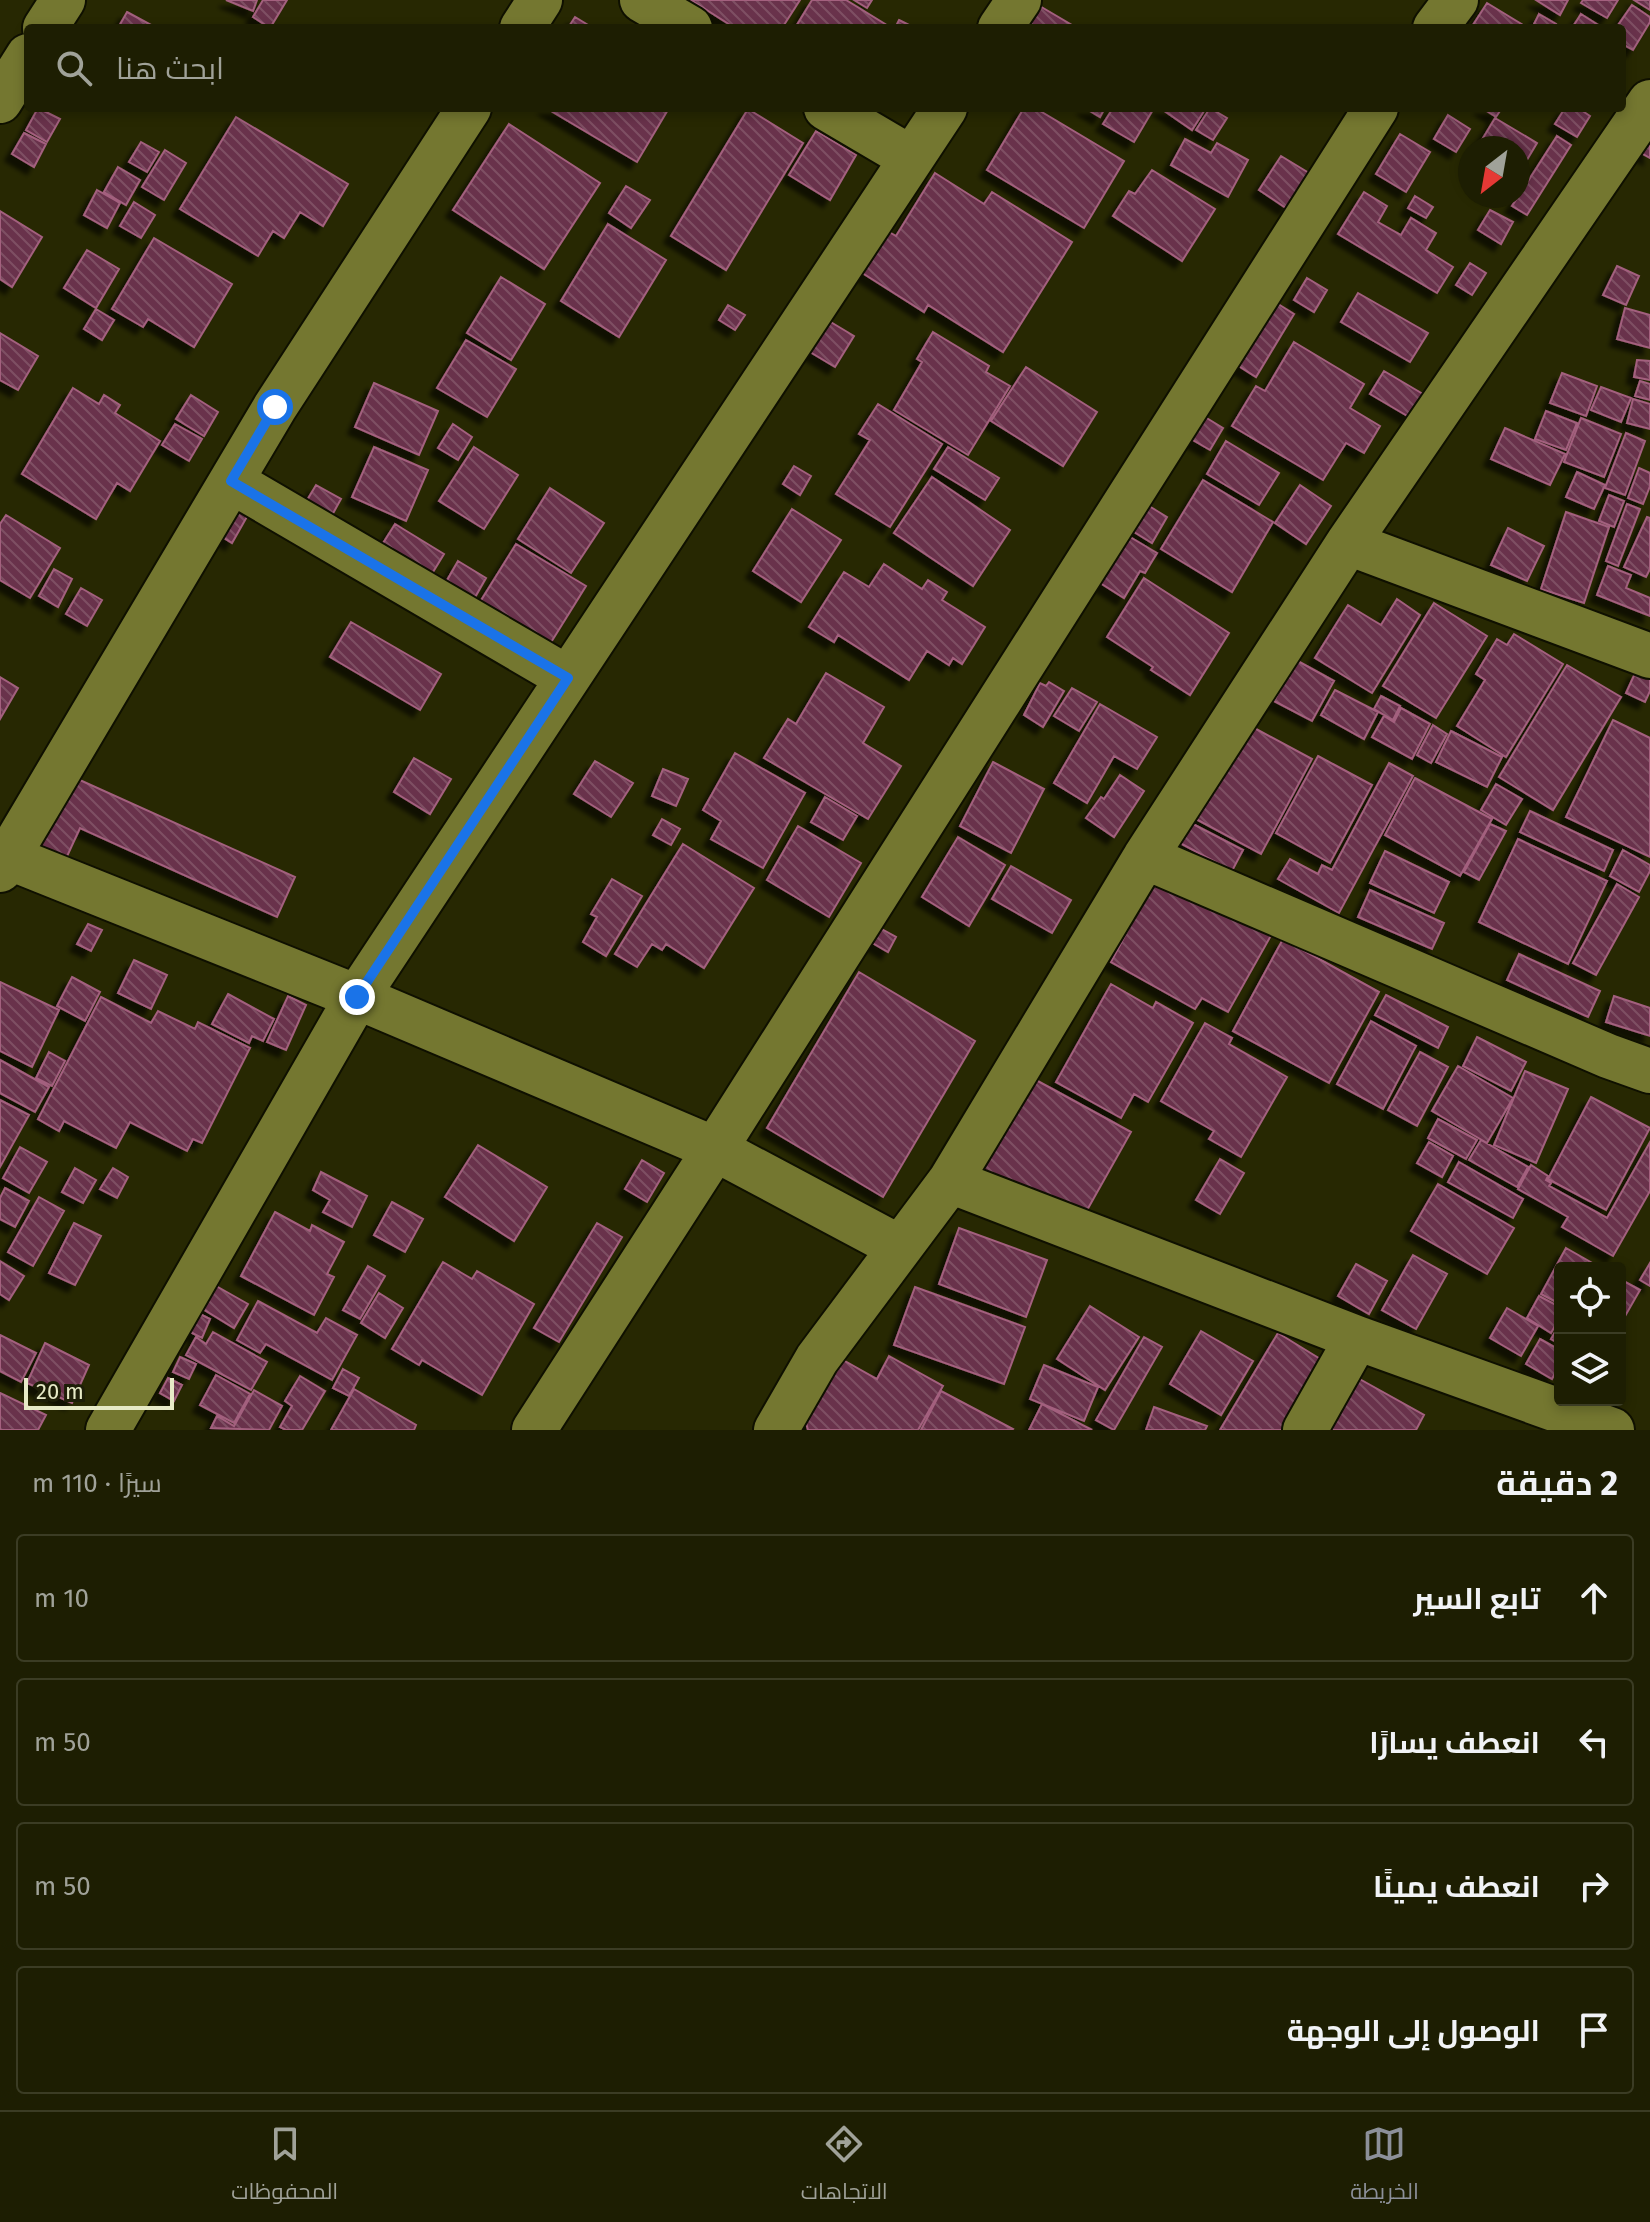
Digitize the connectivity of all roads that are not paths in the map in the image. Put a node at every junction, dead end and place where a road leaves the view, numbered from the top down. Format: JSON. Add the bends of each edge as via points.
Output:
{"nodes":[{"id":1,"x":63,"y":0,"type":"edge"},
{"id":2,"x":540,"y":0,"type":"edge"},
{"id":3,"x":642,"y":0,"type":"edge"},
{"id":4,"x":1019,"y":0,"type":"edge"},
{"id":5,"x":1456,"y":0,"type":"edge"},
{"id":6,"x":48,"y":24,"type":"edge"},
{"id":7,"x":525,"y":24,"type":"edge"},
{"id":8,"x":683,"y":24,"type":"edge"},
{"id":9,"x":1003,"y":24,"type":"edge"},
{"id":10,"x":1438,"y":24,"type":"edge"},
{"id":11,"x":24,"y":62,"type":"edge"},
{"id":12,"x":0,"y":101,"type":"edge"},
{"id":13,"x":1650,"y":102,"type":"edge"},
{"id":14,"x":466,"y":112,"type":"edge"},
{"id":15,"x":833,"y":112,"type":"edge"},
{"id":16,"x":942,"y":112,"type":"edge"},
{"id":17,"x":1373,"y":112,"type":"edge"},
{"id":18,"x":911,"y":158,"type":"junction"},
{"id":19,"x":231,"y":481,"type":"junction"},
{"id":20,"x":1348,"y":543,"type":"junction"},
{"id":21,"x":1650,"y":656,"type":"edge"},
{"id":22,"x":568,"y":678,"type":"junction"},
{"id":23,"x":1145,"y":857,"type":"junction"},
{"id":24,"x":3,"y":861,"type":"edge"},
{"id":25,"x":357,"y":997,"type":"junction"},
{"id":26,"x":1650,"y":1071,"type":"edge"},
{"id":27,"x":715,"y":1149,"type":"junction"},
{"id":28,"x":950,"y":1181,"type":"junction"},
{"id":29,"x":899,"y":1247,"type":"junction"},
{"id":30,"x":1357,"y":1338,"type":"junction"},
{"id":31,"x":108,"y":1430,"type":"edge"},
{"id":32,"x":534,"y":1430,"type":"edge"},
{"id":33,"x":776,"y":1430,"type":"edge"},
{"id":34,"x":1305,"y":1430,"type":"edge"},
{"id":35,"x":1612,"y":1430,"type":"edge"}],
"edges":[{"from":1,"to":6,"type":"street"},
{"from":2,"to":7,"type":"street"},
{"from":3,"to":8,"type":"street"},
{"from":4,"to":9,"type":"street"},
{"from":5,"to":10,"type":"street"},
{"from":11,"to":12,"type":"street"},
{"from":13,"to":20,"type":"street"},
{"from":14,"to":19,"type":"street"},
{"from":15,"to":18,"type":"street"},
{"from":16,"to":18,"type":"street"},
{"from":17,"to":27,"type":"street"},
{"from":18,"to":22,"type":"street"},
{"from":19,"to":22,"type":"street"},
{"from":19,"to":24,"type":"street"},
{"from":20,"to":21,"type":"street"},
{"from":20,"to":23,"type":"street"},
{"from":22,"to":25,"type":"street"},
{"from":23,"to":26,"type":"street"},
{"from":23,"to":28,"type":"street"},
{"from":24,"to":25,"type":"street"},
{"from":25,"to":27,"type":"street"},
{"from":25,"to":31,"type":"street"},
{"from":27,"to":29,"type":"street"},
{"from":27,"to":32,"type":"street"},
{"from":28,"to":29,"type":"street"},
{"from":28,"to":30,"type":"street"},
{"from":29,"to":33,"type":"street","via":[[817,1359]]},
{"from":30,"to":34,"type":"street"},
{"from":30,"to":35,"type":"street"}]}
